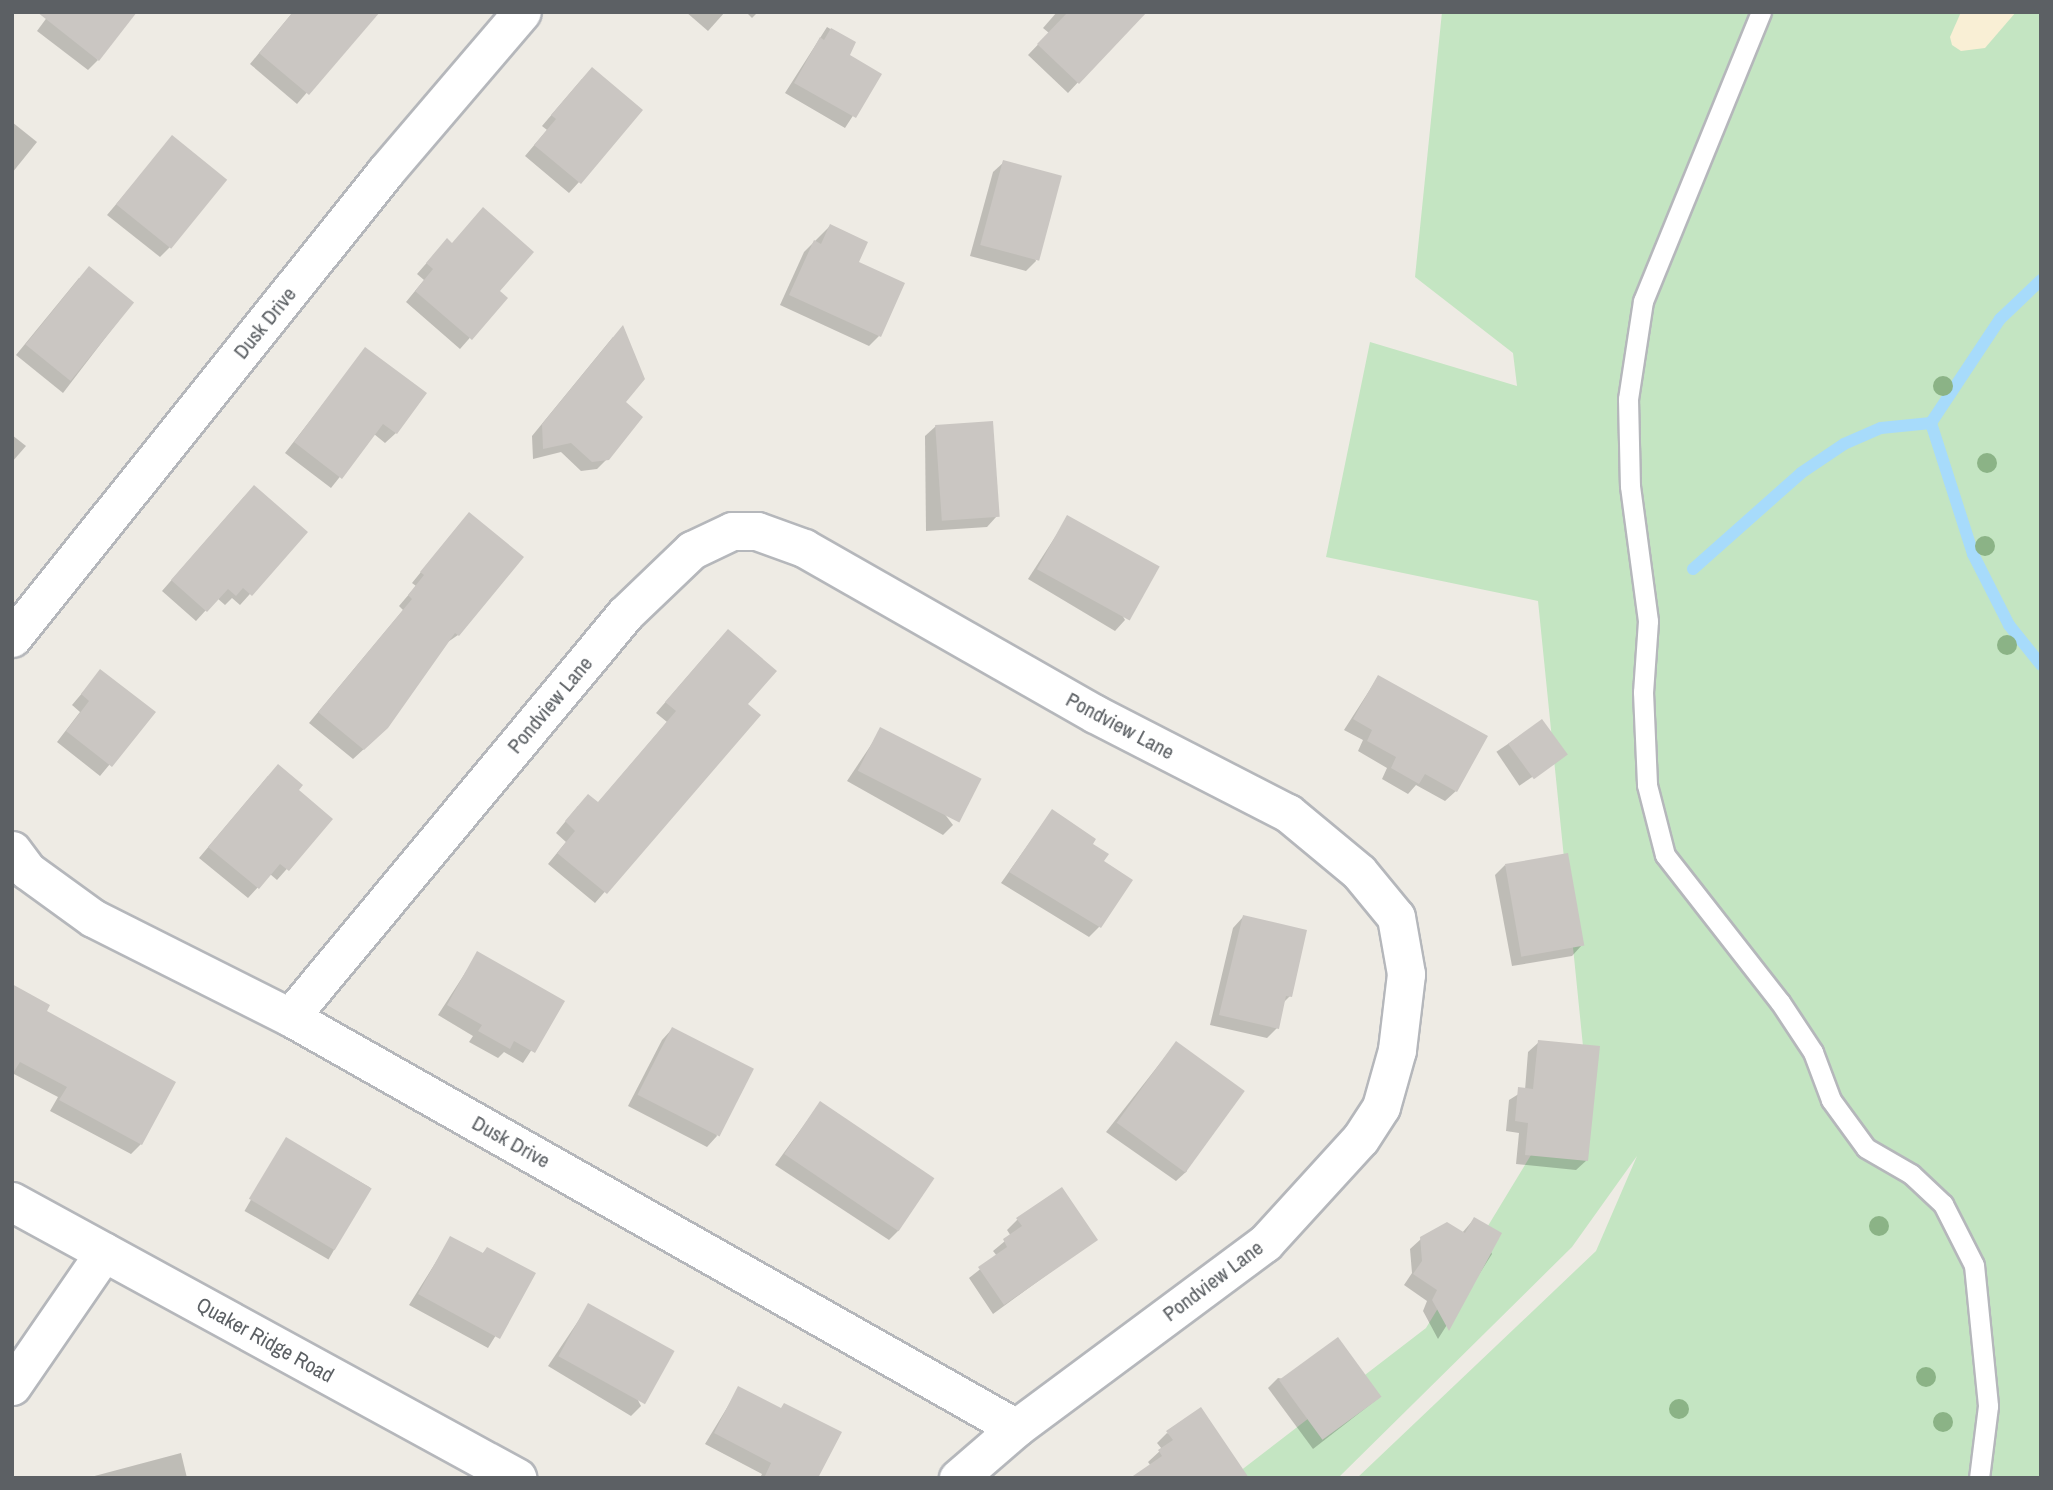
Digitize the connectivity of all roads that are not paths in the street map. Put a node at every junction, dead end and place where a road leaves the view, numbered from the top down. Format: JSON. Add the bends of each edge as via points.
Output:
{"nodes":[{"id":1,"x":522,"y":12,"type":"edge"},
{"id":2,"x":1761,"y":12,"type":"edge"},
{"id":3,"x":12,"y":638,"type":"edge"},
{"id":4,"x":12,"y":850,"type":"edge"},
{"id":5,"x":290,"y":1017,"type":"junction"},
{"id":6,"x":12,"y":1202,"type":"edge"},
{"id":7,"x":104,"y":1252,"type":"junction"},
{"id":8,"x":12,"y":1386,"type":"edge"},
{"id":9,"x":1016,"y":1428,"type":"junction"},
{"id":10,"x":517,"y":1478,"type":"edge"},
{"id":11,"x":957,"y":1478,"type":"edge"},
{"id":12,"x":1979,"y":1478,"type":"edge"}],
"edges":[{"from":1,"to":3,"type":"street","name":"Dusk Drive","via":[[386,171]]},
{"from":2,"to":12,"type":"lane","via":[[1643,301],[1628,399],[1630,486],[1648,621],[1643,692],[1647,785],[1665,855],[1780,1002],[1813,1052],[1831,1100],[1866,1148],[1911,1174],[1943,1204],[1974,1265],[1988,1406]]},
{"from":4,"to":5,"type":"street","name":"Dusk Drive","via":[[28,871],[93,918]]},
{"from":5,"to":9,"type":"street","name":"Dusk Drive"},
{"from":5,"to":9,"type":"street","name":"Pondview Lane","via":[[625,614],[692,550],[732,531],[757,531],[804,548],[1095,715],[1288,813],[1359,872],[1396,917],[1406,974],[1397,1050],[1381,1107],[1360,1139],[1265,1243]]},
{"from":6,"to":7,"type":"street","name":"Quaker Ridge Road"},
{"from":7,"to":8,"type":"street"},
{"from":7,"to":10,"type":"street","name":"Quaker Ridge Road"},
{"from":9,"to":11,"type":"street","name":"Pondview Lane"}]}
